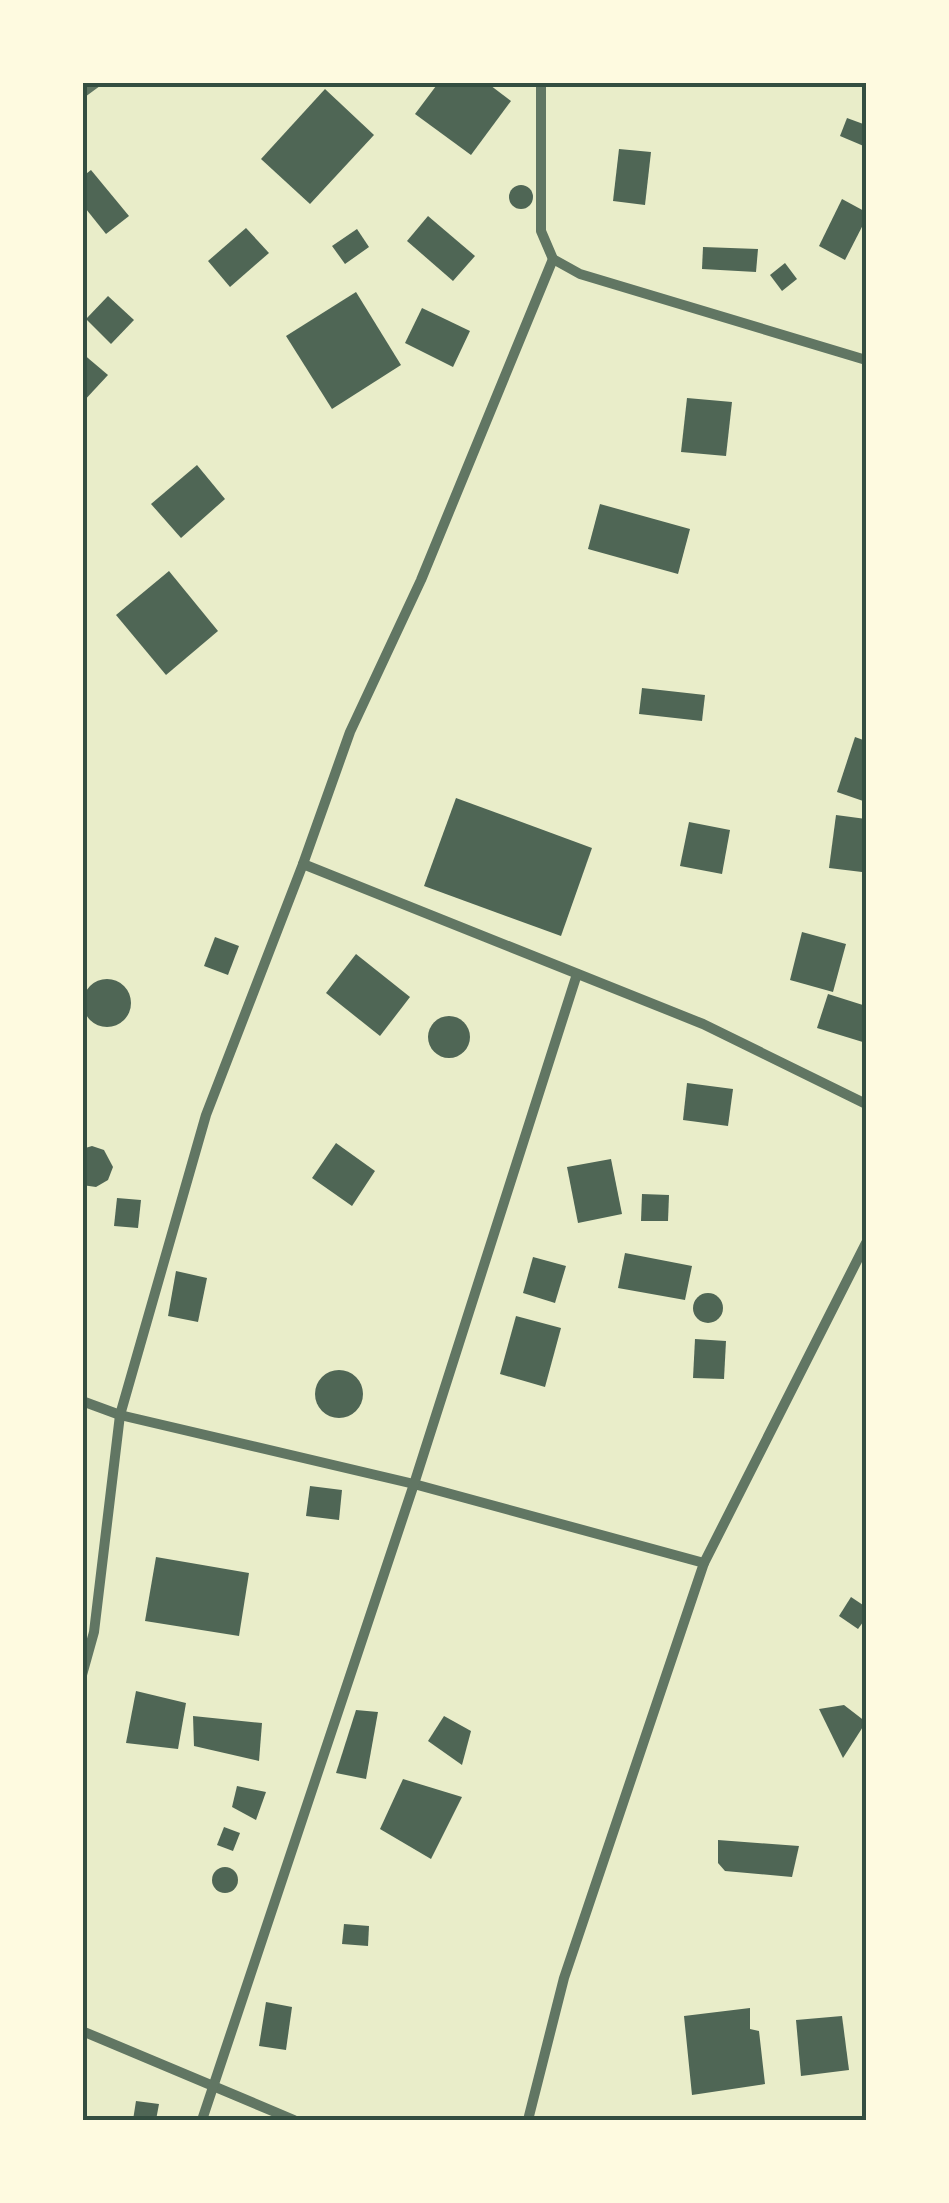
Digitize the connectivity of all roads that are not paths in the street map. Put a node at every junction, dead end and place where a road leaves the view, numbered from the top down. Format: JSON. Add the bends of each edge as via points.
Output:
{"nodes":[{"id":1,"x":97,"y":82,"type":"edge"},
{"id":2,"x":542,"y":82,"type":"edge"},
{"id":3,"x":82,"y":93,"type":"edge"},
{"id":4,"x":553,"y":259,"type":"junction"},
{"id":5,"x":866,"y":360,"type":"edge"},
{"id":6,"x":302,"y":864,"type":"junction"},
{"id":7,"x":577,"y":974,"type":"junction"},
{"id":8,"x":866,"y":1104,"type":"edge"},
{"id":9,"x":866,"y":1243,"type":"edge"},
{"id":10,"x":82,"y":1402,"type":"edge"},
{"id":11,"x":120,"y":1415,"type":"junction"},
{"id":12,"x":414,"y":1484,"type":"junction"},
{"id":13,"x":704,"y":1563,"type":"junction"},
{"id":14,"x":82,"y":1675,"type":"edge"},
{"id":15,"x":82,"y":2031,"type":"edge"},
{"id":16,"x":211,"y":2087,"type":"junction"},
{"id":17,"x":202,"y":2120,"type":"edge"},
{"id":18,"x":294,"y":2120,"type":"edge"},
{"id":19,"x":528,"y":2120,"type":"edge"}],
"edges":[{"from":1,"to":3,"type":"street"},
{"from":2,"to":4,"type":"street","via":[[541,231]]},
{"from":4,"to":5,"type":"street","via":[[580,274]]},
{"from":4,"to":6,"type":"street","via":[[422,580],[350,732]]},
{"from":6,"to":7,"type":"street"},
{"from":6,"to":11,"type":"street","via":[[206,1115]]},
{"from":7,"to":8,"type":"street","via":[[703,1024]]},
{"from":7,"to":12,"type":"street"},
{"from":9,"to":13,"type":"street"},
{"from":10,"to":11,"type":"street"},
{"from":11,"to":12,"type":"street"},
{"from":11,"to":14,"type":"street","via":[[94,1632]]},
{"from":12,"to":13,"type":"street"},
{"from":12,"to":16,"type":"street"},
{"from":13,"to":19,"type":"street","via":[[564,1978]]},
{"from":15,"to":16,"type":"street"},
{"from":16,"to":17,"type":"street"},
{"from":16,"to":18,"type":"street"}]}
